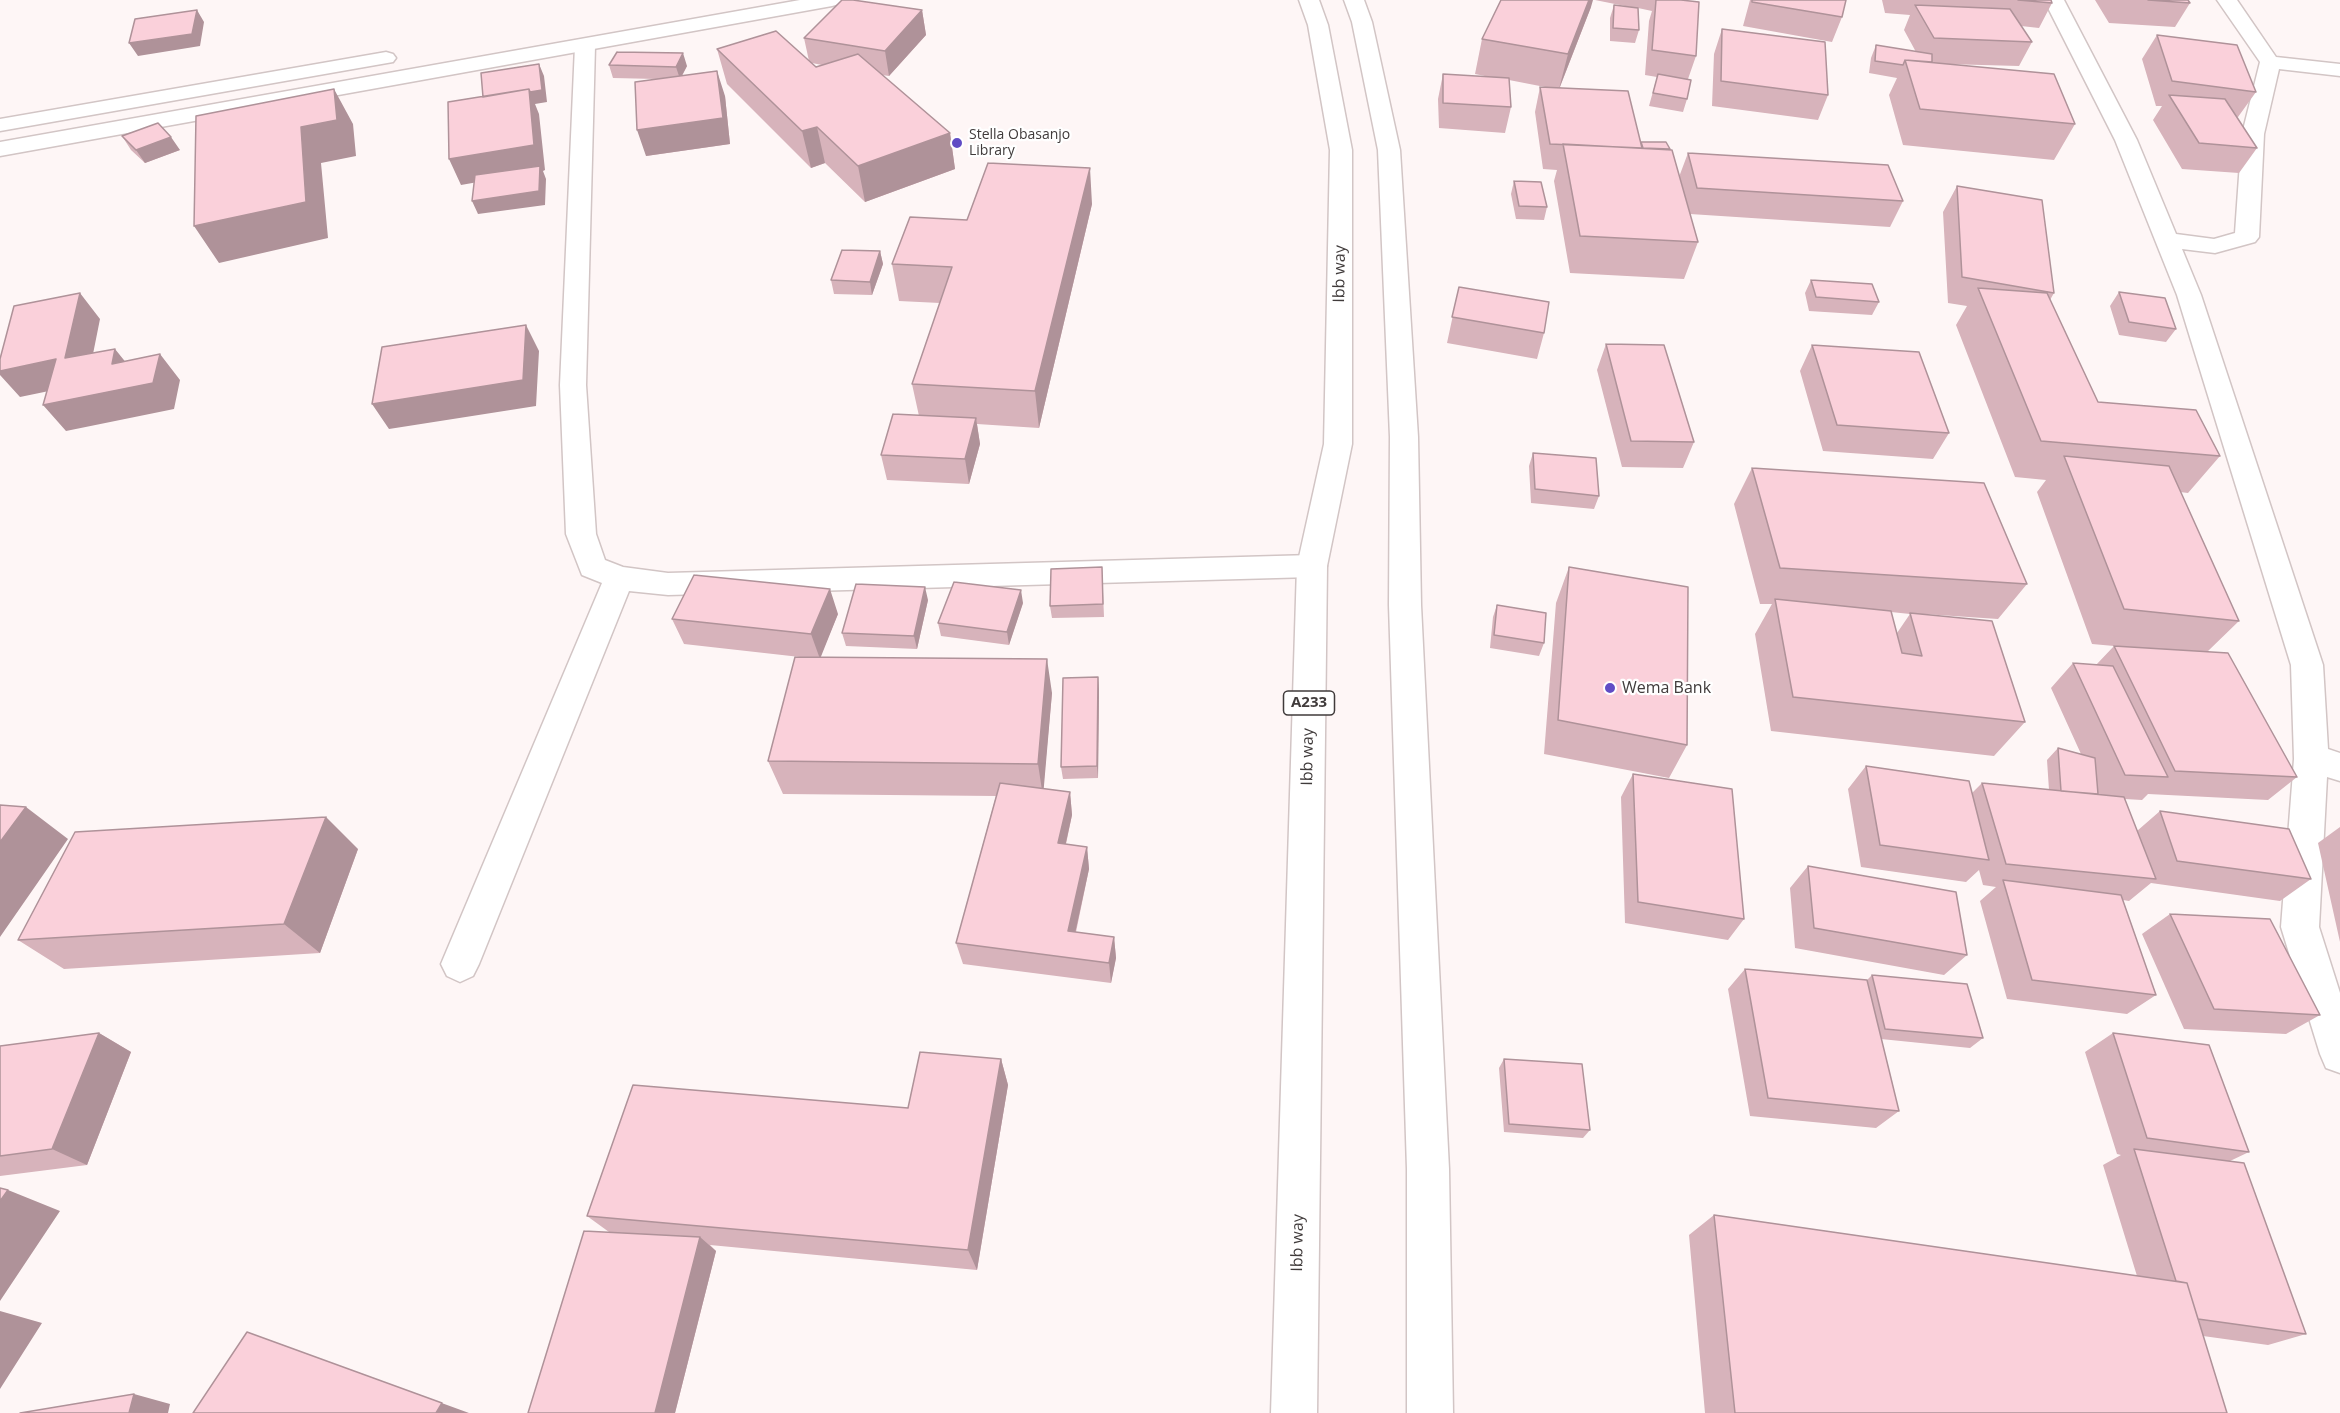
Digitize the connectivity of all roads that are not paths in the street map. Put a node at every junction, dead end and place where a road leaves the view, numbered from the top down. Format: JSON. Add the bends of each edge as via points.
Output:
{"nodes":[{"id":1,"x":832,"y":0,"type":"edge"},
{"id":2,"x":1309,"y":0,"type":"edge"},
{"id":3,"x":1354,"y":0,"type":"edge"},
{"id":4,"x":2054,"y":0,"type":"edge"},
{"id":5,"x":2227,"y":0,"type":"edge"},
{"id":6,"x":585,"y":46,"type":"junction"},
{"id":7,"x":400,"y":56,"type":"dead end"},
{"id":8,"x":2270,"y":63,"type":"junction"},
{"id":9,"x":2340,"y":70,"type":"edge"},
{"id":10,"x":0,"y":124,"type":"edge"},
{"id":11,"x":0,"y":149,"type":"edge"},
{"id":12,"x":2167,"y":240,"type":"junction"},
{"id":13,"x":1312,"y":566,"type":"junction"},
{"id":14,"x":619,"y":578,"type":"junction"},
{"id":15,"x":2326,"y":763,"type":"edge"},
{"id":16,"x":460,"y":964,"type":"dead end"},
{"id":17,"x":2340,"y":1054,"type":"edge"},
{"id":18,"x":1294,"y":1413,"type":"edge"},
{"id":19,"x":1430,"y":1413,"type":"edge"}],
"edges":[{"from":1,"to":6,"type":"main road"},
{"from":2,"to":13,"type":"main road","name":"Ibb way","number":"A233","via":[[1318,25],[1341,150],[1338,444]]},
{"from":3,"to":19,"type":"main road","via":[[1389,150],[1404,437],[1405,605],[1428,1168]]},
{"from":4,"to":12,"type":"main road","via":[[2126,140]]},
{"from":5,"to":8,"type":"main road"},
{"from":6,"to":11,"type":"main road"},
{"from":6,"to":14,"type":"main road","via":[[573,385],[580,534],[593,567]]},
{"from":7,"to":10,"type":"main road"},
{"from":8,"to":9,"type":"main road"},
{"from":8,"to":12,"type":"main road","via":[[2253,134],[2247,237],[2215,246]]},
{"from":12,"to":15,"type":"main road","via":[[2189,296],[2307,665]]},
{"from":13,"to":14,"type":"main road","via":[[668,584]]},
{"from":13,"to":18,"type":"main road","name":"Ibb way","number":"A233"},
{"from":14,"to":16,"type":"main road"},
{"from":15,"to":17,"type":"main road","via":[[2300,927]]}]}
